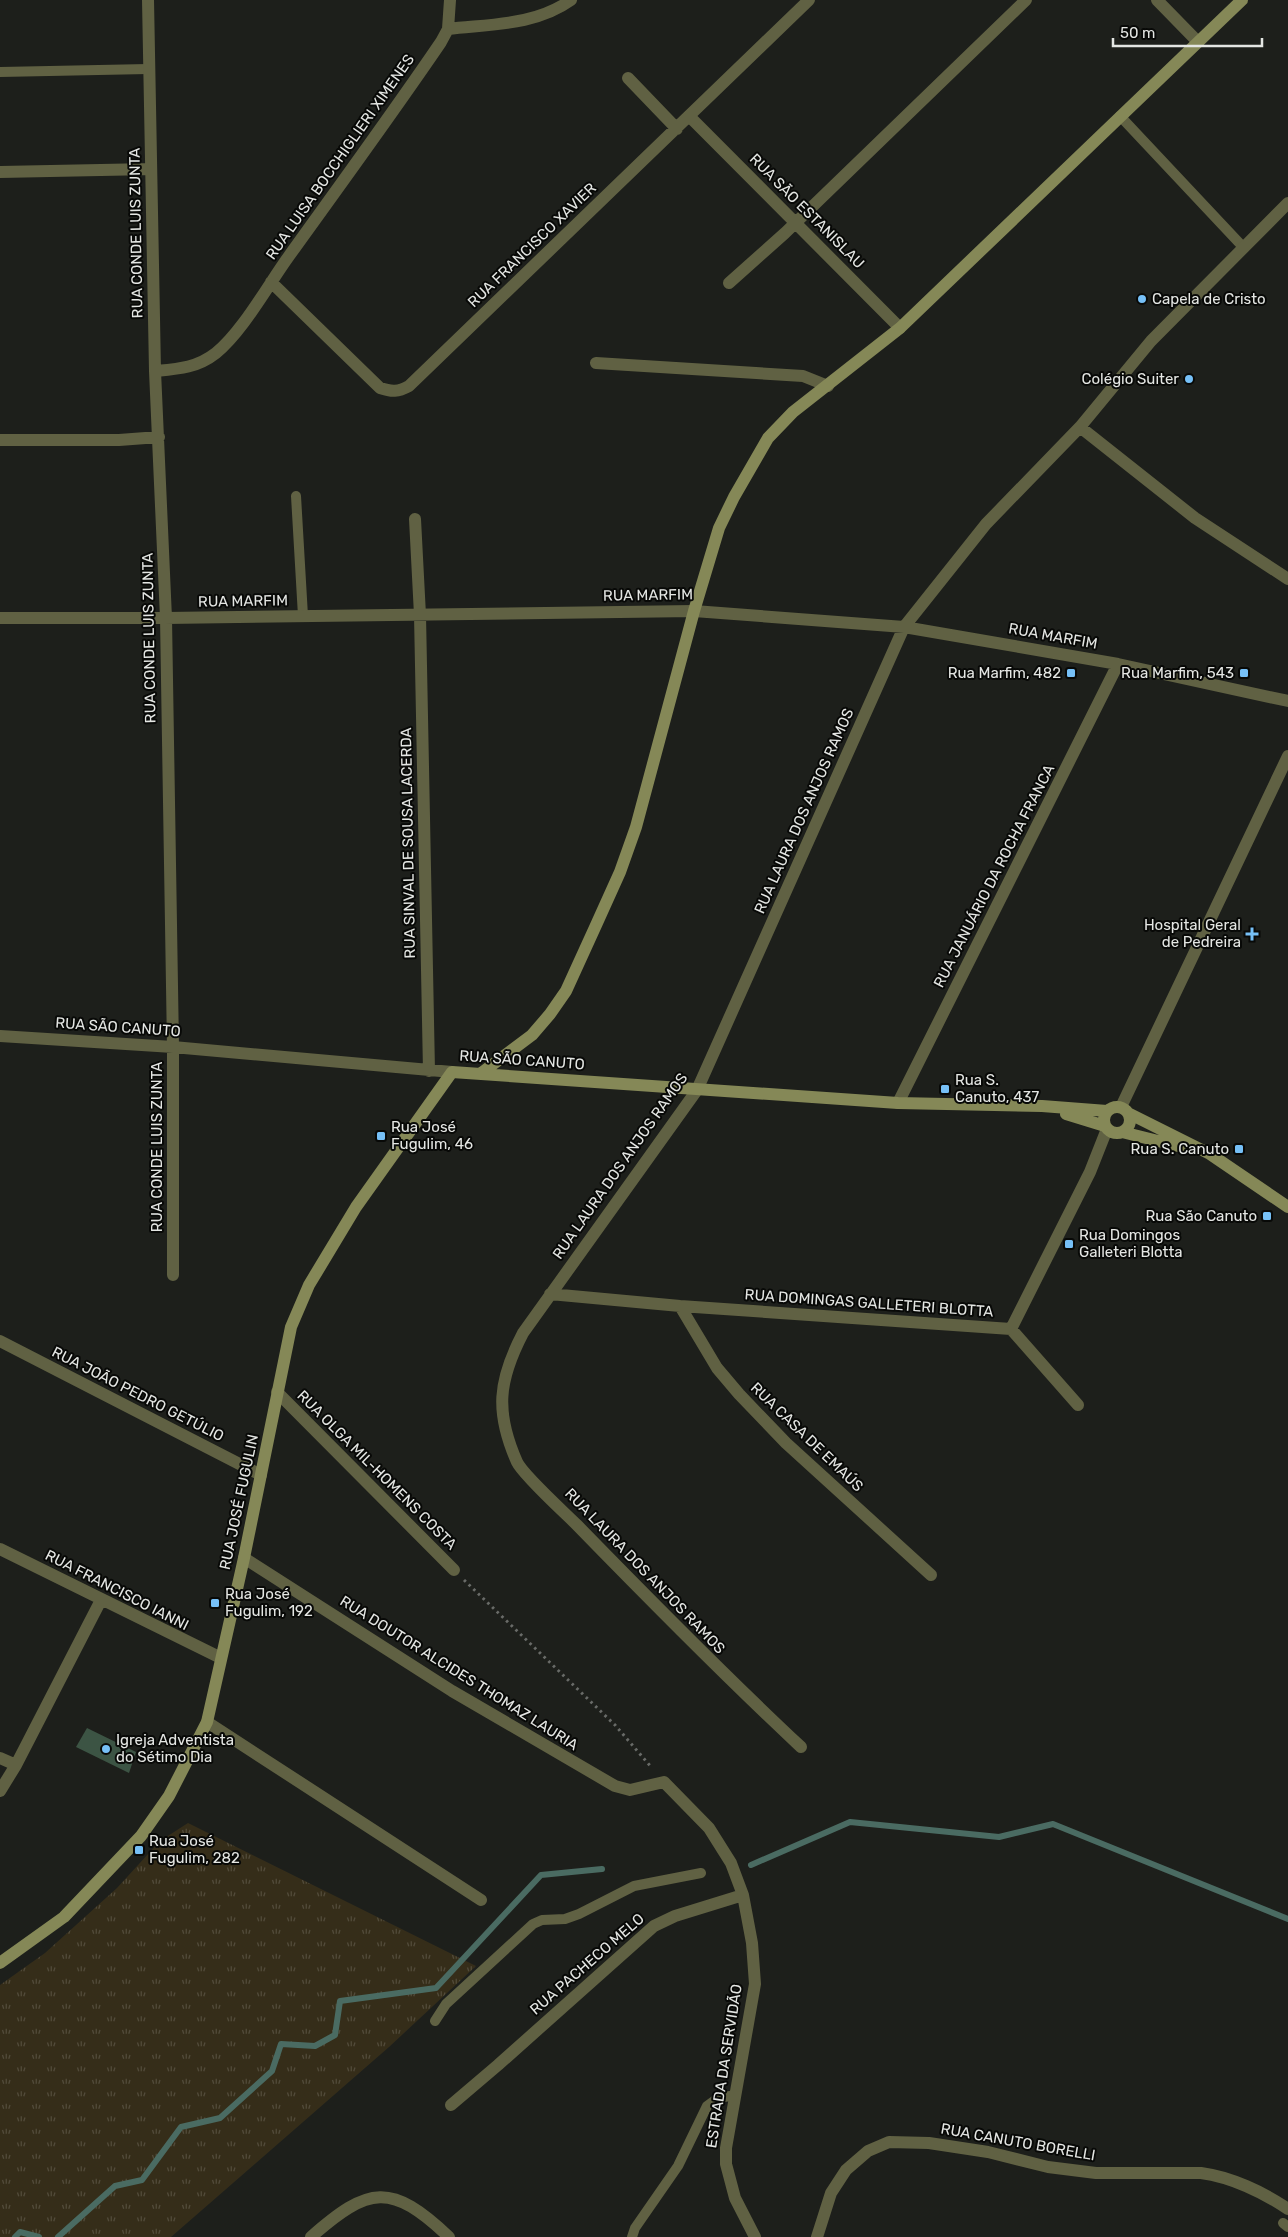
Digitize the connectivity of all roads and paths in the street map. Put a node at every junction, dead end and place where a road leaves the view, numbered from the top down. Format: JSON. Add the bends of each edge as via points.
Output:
{"nodes":[{"id":1,"x":148,"y":0,"type":"edge"},
{"id":2,"x":450,"y":0,"type":"edge"},
{"id":3,"x":571,"y":0,"type":"edge"},
{"id":4,"x":810,"y":0,"type":"edge"},
{"id":5,"x":1026,"y":0,"type":"edge"},
{"id":6,"x":1157,"y":0,"type":"edge"},
{"id":7,"x":1242,"y":0,"type":"edge"},
{"id":8,"x":448,"y":29,"type":"junction"},
{"id":9,"x":1198,"y":42,"type":"junction"},
{"id":10,"x":148,"y":69,"type":"junction"},
{"id":11,"x":0,"y":72,"type":"edge"},
{"id":12,"x":628,"y":78,"type":"dead end"},
{"id":13,"x":1120,"y":116,"type":"junction"},
{"id":14,"x":690,"y":117,"type":"junction"},
{"id":15,"x":678,"y":128,"type":"junction"},
{"id":16,"x":151,"y":169,"type":"junction"},
{"id":17,"x":0,"y":172,"type":"edge"},
{"id":18,"x":1288,"y":203,"type":"edge"},
{"id":19,"x":795,"y":222,"type":"junction"},
{"id":20,"x":1244,"y":248,"type":"junction"},
{"id":21,"x":271,"y":282,"type":"junction"},
{"id":22,"x":729,"y":283,"type":"dead end"},
{"id":23,"x":900,"y":328,"type":"junction"},
{"id":24,"x":596,"y":363,"type":"dead end"},
{"id":25,"x":155,"y":371,"type":"junction"},
{"id":26,"x":828,"y":386,"type":"junction"},
{"id":27,"x":1080,"y":427,"type":"junction"},
{"id":28,"x":159,"y":437,"type":"junction"},
{"id":29,"x":0,"y":440,"type":"edge"},
{"id":30,"x":296,"y":496,"type":"dead end"},
{"id":31,"x":415,"y":519,"type":"dead end"},
{"id":32,"x":1288,"y":579,"type":"edge"},
{"id":33,"x":694,"y":611,"type":"junction"},
{"id":34,"x":420,"y":614,"type":"junction"},
{"id":35,"x":303,"y":616,"type":"junction"},
{"id":36,"x":0,"y":618,"type":"edge"},
{"id":37,"x":166,"y":618,"type":"junction"},
{"id":38,"x":904,"y":627,"type":"junction"},
{"id":39,"x":1118,"y":664,"type":"junction"},
{"id":40,"x":1288,"y":701,"type":"edge"},
{"id":41,"x":1288,"y":756,"type":"edge"},
{"id":42,"x":0,"y":1036,"type":"edge"},
{"id":43,"x":173,"y":1047,"type":"junction"},
{"id":44,"x":429,"y":1070,"type":"junction"},
{"id":45,"x":452,"y":1072,"type":"junction"},
{"id":46,"x":480,"y":1074,"type":"junction"},
{"id":47,"x":697,"y":1090,"type":"junction"},
{"id":48,"x":898,"y":1103,"type":"junction"},
{"id":49,"x":1042,"y":1106,"type":"junction"},
{"id":50,"x":1125,"y":1110,"type":"junction"},
{"id":51,"x":1107,"y":1111,"type":"junction"},
{"id":52,"x":1112,"y":1130,"type":"junction"},
{"id":53,"x":1210,"y":1154,"type":"junction"},
{"id":54,"x":1288,"y":1207,"type":"edge"},
{"id":55,"x":173,"y":1275,"type":"dead end"},
{"id":56,"x":550,"y":1294,"type":"junction"},
{"id":57,"x":680,"y":1306,"type":"junction"},
{"id":58,"x":1011,"y":1329,"type":"junction"},
{"id":59,"x":0,"y":1341,"type":"edge"},
{"id":60,"x":277,"y":1392,"type":"junction"},
{"id":61,"x":1078,"y":1405,"type":"dead end"},
{"id":62,"x":261,"y":1475,"type":"junction"},
{"id":63,"x":0,"y":1549,"type":"edge"},
{"id":64,"x":244,"y":1558,"type":"junction"},
{"id":65,"x":454,"y":1570,"type":"joint"},
{"id":66,"x":931,"y":1575,"type":"dead end"},
{"id":67,"x":101,"y":1600,"type":"junction"},
{"id":68,"x":221,"y":1658,"type":"junction"},
{"id":69,"x":207,"y":1722,"type":"junction"},
{"id":70,"x":801,"y":1747,"type":"dead end"},
{"id":71,"x":0,"y":1758,"type":"edge"},
{"id":72,"x":16,"y":1765,"type":"junction"},
{"id":73,"x":664,"y":1782,"type":"junction"},
{"id":74,"x":0,"y":1791,"type":"edge"},
{"id":75,"x":701,"y":1873,"type":"dead end"},
{"id":76,"x":743,"y":1895,"type":"junction"},
{"id":77,"x":481,"y":1900,"type":"dead end"},
{"id":78,"x":0,"y":1963,"type":"edge"},
{"id":79,"x":434,"y":2021,"type":"dead end"},
{"id":80,"x":736,"y":2095,"type":"junction"},
{"id":81,"x":451,"y":2105,"type":"dead end"},
{"id":82,"x":1288,"y":2209,"type":"edge"},
{"id":83,"x":311,"y":2237,"type":"edge"},
{"id":84,"x":449,"y":2237,"type":"edge"},
{"id":85,"x":632,"y":2237,"type":"edge"},
{"id":86,"x":755,"y":2237,"type":"edge"},
{"id":87,"x":817,"y":2237,"type":"edge"}],
"edges":[{"from":1,"to":10,"type":"street","name":"RUA CONDE LUIS ZUNTA"},
{"from":2,"to":8,"type":"street"},
{"from":3,"to":8,"type":"street","via":[[536,17]]},
{"from":4,"to":14,"type":"street","name":"RUA FRANCISCO XAVIER"},
{"from":5,"to":19,"type":"street"},
{"from":6,"to":9,"type":"street"},
{"from":7,"to":9,"type":"street"},
{"from":8,"to":21,"type":"street","name":"RUA LUISA BOCCHIGLIERI XIMENES","via":[[377,137]]},
{"from":9,"to":13,"type":"street"},
{"from":10,"to":11,"type":"lane"},
{"from":10,"to":16,"type":"street","name":"RUA CONDE LUIS ZUNTA"},
{"from":12,"to":15,"type":"street"},
{"from":13,"to":20,"type":"lane"},
{"from":13,"to":23,"type":"street"},
{"from":14,"to":15,"type":"street","name":"RUA FRANCISCO XAVIER"},
{"from":14,"to":19,"type":"street","name":"RUA SÃO ESTANISLAU"},
{"from":15,"to":21,"type":"street","name":"RUA FRANCISCO XAVIER","via":[[409,386],[399,391],[380,388]]},
{"from":16,"to":17,"type":"street"},
{"from":16,"to":25,"type":"street","name":"RUA CONDE LUIS ZUNTA"},
{"from":18,"to":20,"type":"street","name":"RUA LAURA DOS ANJOS RAMOS"},
{"from":19,"to":22,"type":"street"},
{"from":19,"to":23,"type":"street","name":"RUA SÃO ESTANISLAU"},
{"from":20,"to":27,"type":"street","name":"RUA LAURA DOS ANJOS RAMOS","via":[[1152,341]]},
{"from":21,"to":25,"type":"street","name":"RUA LUISA BOCCHIGLIERI XIMENES","via":[[217,352],[194,366]]},
{"from":23,"to":26,"type":"street"},
{"from":24,"to":26,"type":"street","via":[[802,376]]},
{"from":25,"to":28,"type":"street","name":"RUA CONDE LUIS ZUNTA"},
{"from":26,"to":33,"type":"street","via":[[793,412],[768,438],[720,528]]},
{"from":27,"to":32,"type":"street","via":[[1195,518]]},
{"from":27,"to":38,"type":"street","name":"RUA LAURA DOS ANJOS RAMOS","via":[[986,524]]},
{"from":28,"to":29,"type":"street"},
{"from":28,"to":37,"type":"street","name":"RUA CONDE LUIS ZUNTA"},
{"from":30,"to":35,"type":"lane"},
{"from":31,"to":34,"type":"street","name":"RUA SINVAL DE SOUSA LACERDA"},
{"from":33,"to":34,"type":"street","name":"RUA MARFIM"},
{"from":33,"to":38,"type":"street","name":"RUA MARFIM"},
{"from":33,"to":46,"type":"street","via":[[636,827],[620,872],[566,991],[532,1035]]},
{"from":34,"to":35,"type":"street","name":"RUA MARFIM"},
{"from":34,"to":44,"type":"street","name":"RUA SINVAL DE SOUSA LACERDA"},
{"from":35,"to":37,"type":"street","name":"RUA MARFIM"},
{"from":36,"to":37,"type":"street","name":"RUA MARFIM"},
{"from":37,"to":43,"type":"street","name":"RUA CONDE LUIS ZUNTA"},
{"from":38,"to":39,"type":"street","name":"RUA MARFIM"},
{"from":38,"to":47,"type":"street","name":"RUA LAURA DOS ANJOS RAMOS"},
{"from":39,"to":40,"type":"street","name":"RUA MARFIM"},
{"from":39,"to":48,"type":"street","name":"RUA JANUÁRIO DA ROCHA FRANCA"},
{"from":41,"to":50,"type":"street"},
{"from":42,"to":43,"type":"street","name":"RUA SÃO CANUTO"},
{"from":43,"to":44,"type":"street","name":"RUA SÃO CANUTO"},
{"from":43,"to":55,"type":"street","name":"RUA CONDE LUIS ZUNTA"},
{"from":44,"to":45,"type":"street","name":"RUA SÃO CANUTO"},
{"from":45,"to":46,"type":"street","name":"RUA SÃO CANUTO"},
{"from":45,"to":60,"type":"street","name":"RUA JOSÉ FUGULIN","via":[[361,1199],[309,1285],[291,1327]]},
{"from":46,"to":47,"type":"street","name":"RUA SÃO CANUTO"},
{"from":47,"to":48,"type":"street","name":"RUA SÃO CANUTO"},
{"from":47,"to":56,"type":"street","name":"RUA LAURA DOS ANJOS RAMOS"},
{"from":48,"to":49,"type":"street","name":"RUA SÃO CANUTO"},
{"from":49,"to":51,"type":"street","name":"RUA SÃO CANUTO"},
{"from":49,"to":52,"type":"street","name":"RUA SÃO CANUTO"},
{"from":50,"to":51,"type":"street","via":[[1113,1107]]},
{"from":50,"to":52,"type":"street","via":[[1130,1120],[1128,1127]]},
{"from":50,"to":53,"type":"street","name":"RUA SÃO CANUTO"},
{"from":51,"to":52,"type":"street","via":[[1104,1118]]},
{"from":52,"to":53,"type":"street","name":"RUA SÃO CANUTO"},
{"from":52,"to":58,"type":"street","name":"RUA DOMINGAS GALLETERI BLOTTA"},
{"from":53,"to":54,"type":"street","name":"RUA SÃO CANUTO"},
{"from":56,"to":57,"type":"street","name":"RUA DOMINGAS GALLETERI BLOTTA"},
{"from":56,"to":70,"type":"street","name":"RUA LAURA DOS ANJOS RAMOS","via":[[508,1361],[501,1393],[502,1419],[518,1464],[704,1656]]},
{"from":57,"to":58,"type":"street","name":"RUA DOMINGAS GALLETERI BLOTTA"},
{"from":57,"to":66,"type":"street","name":"RUA CASA DE EMAÚS","via":[[717,1368],[739,1394],[786,1442]]},
{"from":58,"to":61,"type":"street"},
{"from":59,"to":62,"type":"street","name":"RUA JOÃO PEDRO GETÚLIO"},
{"from":60,"to":62,"type":"street","name":"RUA JOSÉ FUGULIN"},
{"from":60,"to":65,"type":"street","name":"RUA OLGA MIL-HOMENS COSTA"},
{"from":62,"to":64,"type":"street","name":"RUA JOSÉ FUGULIN"},
{"from":63,"to":67,"type":"street","name":"RUA FRANCISCO IANNI"},
{"from":64,"to":68,"type":"street","name":"RUA JOSÉ FUGULIN"},
{"from":64,"to":73,"type":"street","name":"RUA DOUTOR ALCIDES THOMAZ LAURIA","via":[[452,1691],[615,1786],[630,1790]]},
{"from":65,"to":73,"type":"path","via":[[615,1726]]},
{"from":67,"to":68,"type":"street","name":"RUA FRANCISCO IANNI"},
{"from":67,"to":72,"type":"street"},
{"from":68,"to":69,"type":"street","name":"RUA JOSÉ FUGULIN"},
{"from":69,"to":77,"type":"street"},
{"from":69,"to":78,"type":"street","name":"RUA JOSÉ FUGULIN","via":[[168,1796],[141,1836],[64,1918]]},
{"from":71,"to":72,"type":"street"},
{"from":72,"to":74,"type":"street"},
{"from":73,"to":76,"type":"street","name":"ESTRADA DA SERVIDÃO","via":[[709,1828],[731,1862]]},
{"from":75,"to":79,"type":"lane","via":[[634,1886],[579,1914],[533,1924],[446,2004]]},
{"from":76,"to":80,"type":"street","name":"ESTRADA DA SERVIDÃO","via":[[752,1943],[755,1984]]},
{"from":76,"to":81,"type":"street","name":"RUA PACHECO MELO","via":[[675,1916],[654,1926]]},
{"from":80,"to":85,"type":"lane","via":[[718,2098],[706,2106],[678,2166]]},
{"from":80,"to":86,"type":"street","name":"ESTRADA DA SERVIDÃO","via":[[726,2164],[735,2198]]},
{"from":82,"to":87,"type":"street","name":"RUA CANUTO BORELLI","via":[[1216,2175],[1096,2173],[1048,2167],[988,2152],[929,2143],[889,2142],[868,2151],[846,2170],[831,2193]]},
{"from":83,"to":84,"type":"street","via":[[334,2216],[359,2200],[385,2196],[397,2198],[413,2208]]}]}
